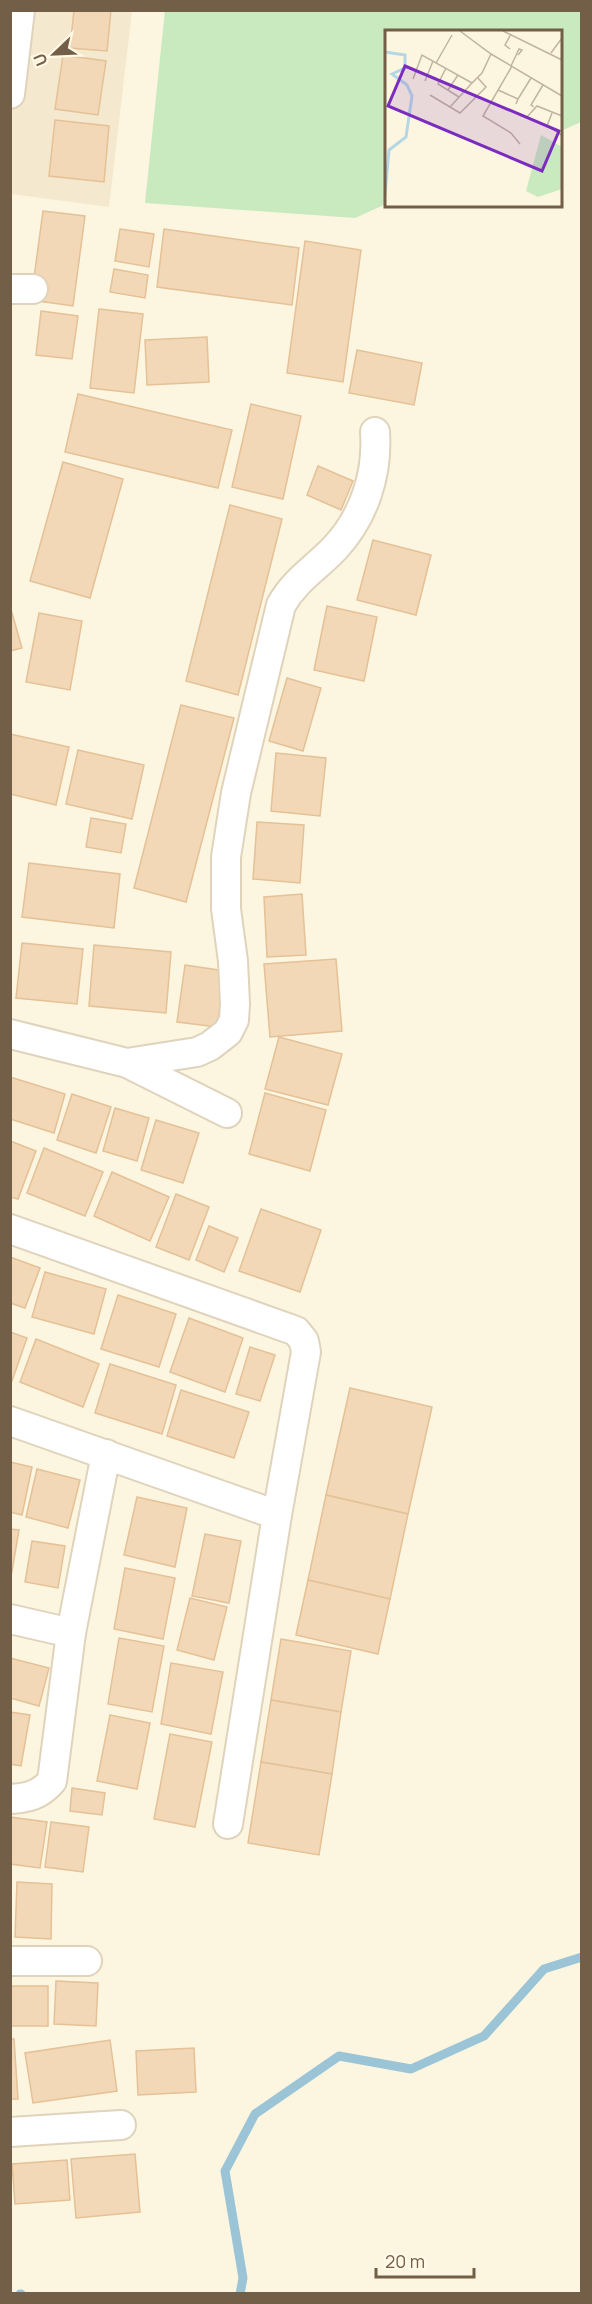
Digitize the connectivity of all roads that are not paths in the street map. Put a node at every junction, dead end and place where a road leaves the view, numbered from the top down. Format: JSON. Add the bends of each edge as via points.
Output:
{"nodes":[{"id":1,"x":20,"y":10,"type":"edge"},
{"id":2,"x":10,"y":94,"type":"edge"},
{"id":3,"x":375,"y":432,"type":"dead end"},
{"id":4,"x":10,"y":1034,"type":"edge"},
{"id":5,"x":127,"y":1063,"type":"junction"},
{"id":6,"x":227,"y":1113,"type":"dead end"},
{"id":7,"x":10,"y":1229,"type":"edge"},
{"id":8,"x":10,"y":1421,"type":"edge"},
{"id":9,"x":106,"y":1454,"type":"junction"},
{"id":10,"x":277,"y":1515,"type":"junction"},
{"id":11,"x":10,"y":1619,"type":"edge"},
{"id":12,"x":71,"y":1633,"type":"junction"},
{"id":13,"x":10,"y":1799,"type":"edge"},
{"id":14,"x":228,"y":1824,"type":"dead end"},
{"id":15,"x":10,"y":1961,"type":"edge"},
{"id":16,"x":87,"y":1961,"type":"dead end"},
{"id":17,"x":121,"y":2125,"type":"dead end"},
{"id":18,"x":10,"y":2132,"type":"edge"}],
"edges":[{"from":1,"to":2,"type":"street"},
{"from":3,"to":5,"type":"street","via":[[375,465],[369,490],[348,532],[290,589],[281,606],[236,793],[226,857],[234,1020],[219,1040],[196,1052]]},
{"from":4,"to":5,"type":"street"},
{"from":5,"to":6,"type":"street"},
{"from":7,"to":10,"type":"street","via":[[301,1335],[306,1352]]},
{"from":8,"to":9,"type":"street"},
{"from":9,"to":10,"type":"street"},
{"from":9,"to":12,"type":"street"},
{"from":10,"to":14,"type":"street"},
{"from":11,"to":12,"type":"street"},
{"from":12,"to":13,"type":"street","via":[[52,1781],[28,1798]]},
{"from":15,"to":16,"type":"street"},
{"from":17,"to":18,"type":"street"}]}
